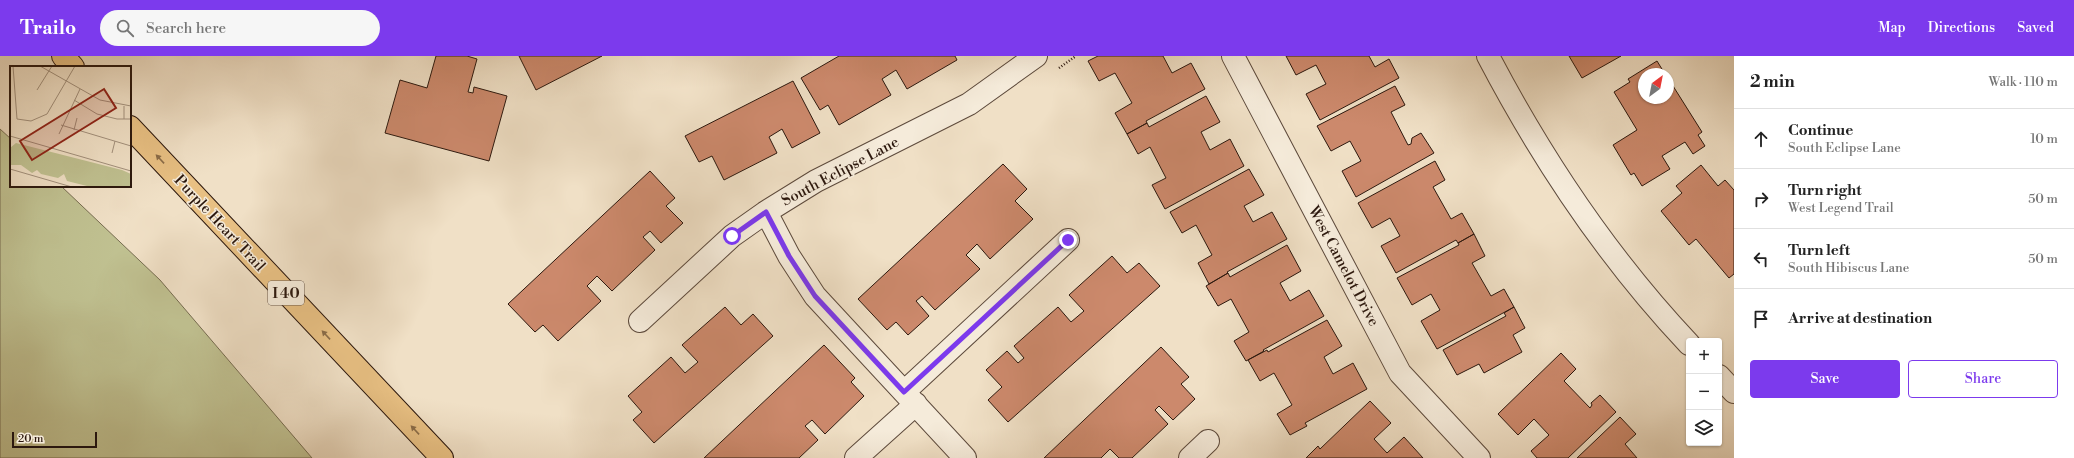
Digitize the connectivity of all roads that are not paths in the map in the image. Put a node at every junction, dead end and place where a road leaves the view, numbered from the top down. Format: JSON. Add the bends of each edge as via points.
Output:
{"nodes":[{"id":1,"x":63,"y":56,"type":"edge"},
{"id":2,"x":1036,"y":56,"type":"edge"},
{"id":3,"x":1233,"y":56,"type":"edge"},
{"id":4,"x":1488,"y":56,"type":"edge"},
{"id":5,"x":72,"y":66,"type":"edge"},
{"id":6,"x":131,"y":128,"type":"edge"},
{"id":7,"x":766,"y":212,"type":"junction"},
{"id":8,"x":1068,"y":240,"type":"dead end"},
{"id":9,"x":640,"y":321,"type":"dead end"},
{"id":10,"x":1686,"y":341,"type":"edge"},
{"id":11,"x":1722,"y":379,"type":"edge"},
{"id":12,"x":1734,"y":392,"type":"edge"},
{"id":13,"x":910,"y":398,"type":"junction"},
{"id":14,"x":1208,"y":441,"type":"dead end"},
{"id":15,"x":442,"y":458,"type":"edge"},
{"id":16,"x":856,"y":458,"type":"edge"},
{"id":17,"x":965,"y":458,"type":"edge"},
{"id":18,"x":1190,"y":458,"type":"edge"},
{"id":19,"x":1479,"y":458,"type":"edge"}],
"edges":[{"from":1,"to":5,"type":"highway"},
{"from":2,"to":7,"type":"street","name":"South Eclipse Lane","via":[[969,104],[816,181]]},
{"from":3,"to":19,"type":"street","name":"West Camelot Drive","via":[[1400,373]]},
{"from":4,"to":10,"type":"street","via":[[1514,106],[1571,199],[1625,272]]},
{"from":15,"to":6,"type":"highway","name":"Purple Heart Trail","number":"I 40","one_way":true},
{"from":7,"to":9,"type":"street","name":"South Eclipse Lane","via":[[732,236]]},
{"from":7,"to":13,"type":"street","via":[[789,256],[815,296]]},
{"from":8,"to":13,"type":"street"},
{"from":11,"to":12,"type":"street"},
{"from":13,"to":16,"type":"street"},
{"from":13,"to":17,"type":"street"},
{"from":14,"to":18,"type":"street"}]}
